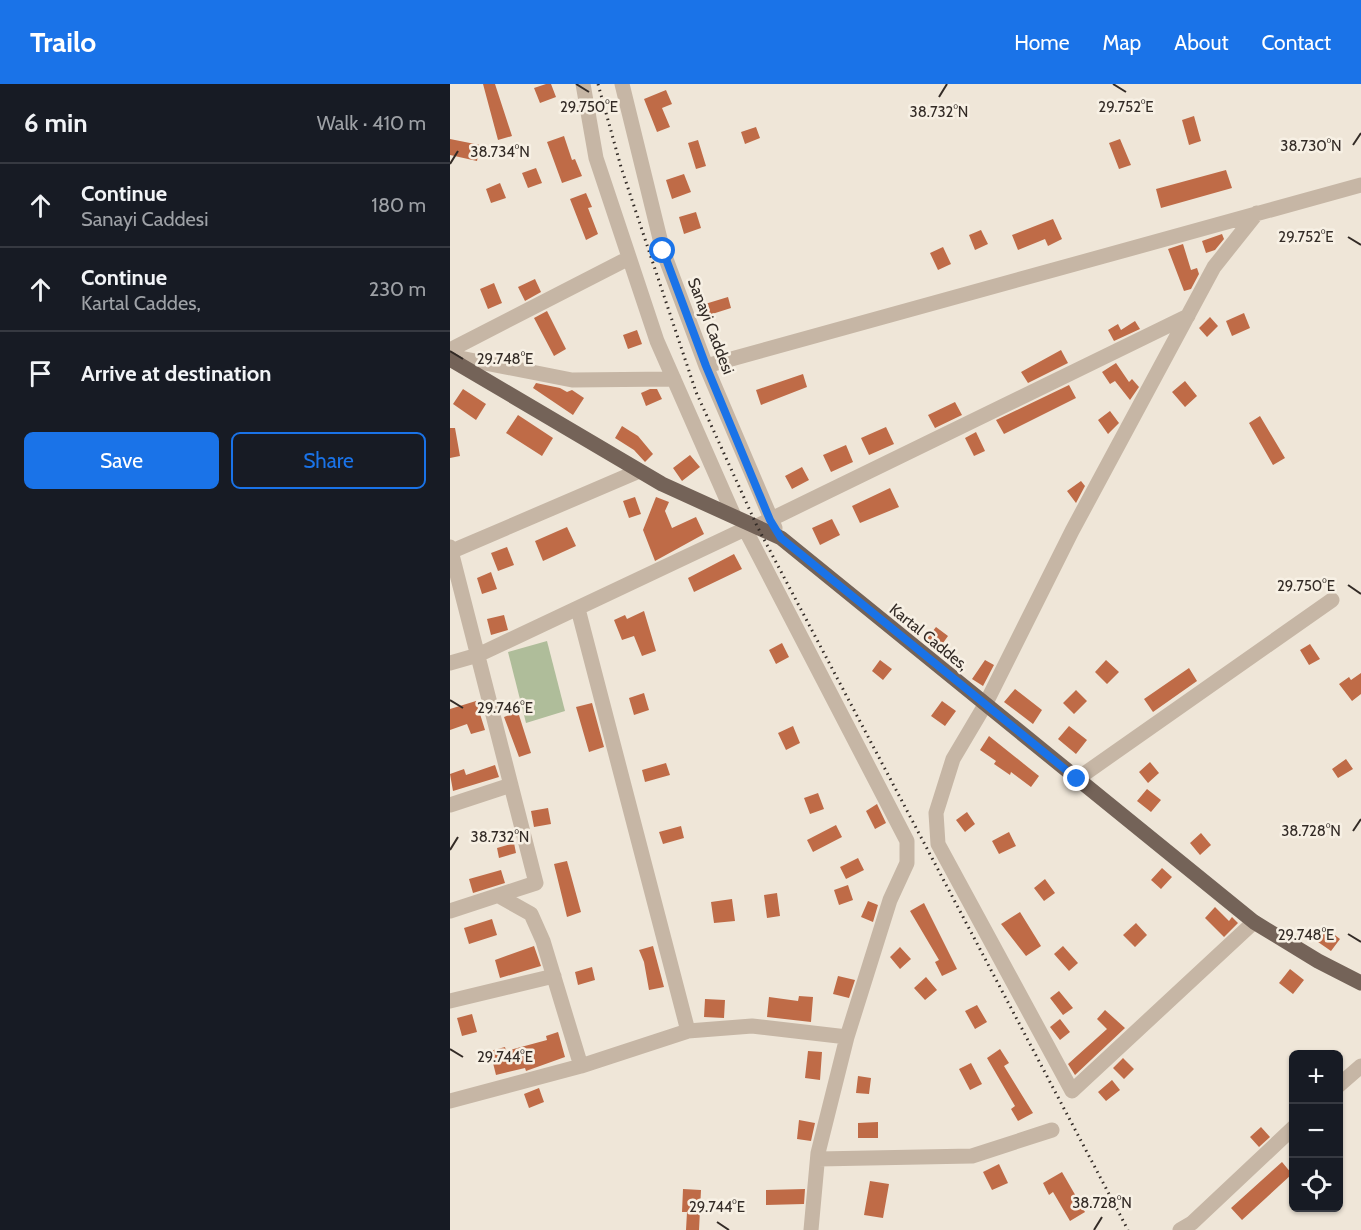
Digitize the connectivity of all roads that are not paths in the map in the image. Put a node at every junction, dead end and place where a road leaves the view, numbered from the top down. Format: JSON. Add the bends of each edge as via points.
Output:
{"nodes":[{"id":1,"x":583,"y":84,"type":"edge"},
{"id":2,"x":622,"y":84,"type":"edge"},
{"id":3,"x":1361,"y":185,"type":"edge"},
{"id":4,"x":1257,"y":213,"type":"junction"},
{"id":5,"x":629,"y":258,"type":"junction"},
{"id":6,"x":1188,"y":316,"type":"junction"},
{"id":7,"x":450,"y":350,"type":"edge"},
{"id":8,"x":450,"y":357,"type":"edge"},
{"id":9,"x":706,"y":366,"type":"junction"},
{"id":10,"x":674,"y":379,"type":"junction"},
{"id":11,"x":639,"y":471,"type":"junction"},
{"id":12,"x":734,"y":516,"type":"junction"},
{"id":13,"x":757,"y":525,"type":"junction"},
{"id":14,"x":450,"y":550,"type":"edge"},
{"id":15,"x":1332,"y":600,"type":"dead end"},
{"id":16,"x":578,"y":609,"type":"junction"},
{"id":17,"x":478,"y":655,"type":"junction"},
{"id":18,"x":450,"y":663,"type":"edge"},
{"id":19,"x":985,"y":705,"type":"junction"},
{"id":20,"x":1077,"y":779,"type":"junction"},
{"id":21,"x":511,"y":785,"type":"junction"},
{"id":22,"x":450,"y":805,"type":"edge"},
{"id":23,"x":499,"y":896,"type":"junction"},
{"id":24,"x":450,"y":911,"type":"edge"},
{"id":25,"x":1254,"y":922,"type":"junction"},
{"id":26,"x":554,"y":976,"type":"junction"},
{"id":27,"x":1361,"y":983,"type":"edge"},
{"id":28,"x":450,"y":1001,"type":"edge"},
{"id":29,"x":688,"y":1031,"type":"junction"},
{"id":30,"x":848,"y":1037,"type":"junction"},
{"id":31,"x":581,"y":1066,"type":"junction"},
{"id":32,"x":1361,"y":1066,"type":"edge"},
{"id":33,"x":1343,"y":1082,"type":"edge"},
{"id":34,"x":450,"y":1101,"type":"edge"},
{"id":35,"x":1052,"y":1130,"type":"dead end"},
{"id":36,"x":1289,"y":1131,"type":"edge"},
{"id":37,"x":818,"y":1159,"type":"junction"},
{"id":38,"x":811,"y":1230,"type":"edge"},
{"id":39,"x":1180,"y":1230,"type":"edge"}],
"edges":[{"from":1,"to":5,"type":"street","via":[[596,158]]},
{"from":2,"to":9,"type":"street","name":"Sanayi Caddesi","via":[[663,251]]},
{"from":3,"to":4,"type":"street"},
{"from":4,"to":6,"type":"street","via":[[1214,267]]},
{"from":4,"to":9,"type":"street"},
{"from":5,"to":7,"type":"street"},
{"from":5,"to":10,"type":"street"},
{"from":6,"to":13,"type":"street"},
{"from":6,"to":19,"type":"street","via":[[1072,531]]},
{"from":8,"to":10,"type":"street","via":[[572,380]]},
{"from":8,"to":11,"type":"main road","name":"Kartal Caddes,"},
{"from":9,"to":13,"type":"street","name":"Sanayi Caddesi"},
{"from":10,"to":12,"type":"street"},
{"from":11,"to":12,"type":"main road","name":"Kartal Caddes,"},
{"from":11,"to":14,"type":"street"},
{"from":12,"to":13,"type":"main road","name":"Kartal Caddes,"},
{"from":13,"to":16,"type":"street"},
{"from":13,"to":19,"type":"main road","name":"Kartal Caddes,","via":[[781,538]]},
{"from":13,"to":30,"type":"street","name":"Sanayi Caddesi","via":[[907,841],[907,863],[890,900]]},
{"from":14,"to":17,"type":"street"},
{"from":15,"to":20,"type":"street"},
{"from":16,"to":17,"type":"street"},
{"from":16,"to":29,"type":"street"},
{"from":17,"to":18,"type":"street"},
{"from":17,"to":21,"type":"street"},
{"from":19,"to":20,"type":"main road","name":"Kartal Caddes,"},
{"from":19,"to":25,"type":"street","via":[[953,759],[936,813],[938,844],[1072,1091]]},
{"from":20,"to":25,"type":"main road","name":"Kartal Caddes,"},
{"from":21,"to":22,"type":"street"},
{"from":21,"to":23,"type":"street","via":[[536,883]]},
{"from":23,"to":24,"type":"street"},
{"from":23,"to":26,"type":"street","via":[[531,914]]},
{"from":25,"to":27,"type":"main road","name":"Kartal Caddes,"},
{"from":26,"to":28,"type":"street"},
{"from":26,"to":31,"type":"street"},
{"from":29,"to":30,"type":"street","via":[[752,1026]]},
{"from":29,"to":31,"type":"street"},
{"from":30,"to":37,"type":"street","name":"Sanayi Caddesi"},
{"from":31,"to":34,"type":"street"},
{"from":32,"to":33,"type":"street"},
{"from":35,"to":37,"type":"street","via":[[972,1156]]},
{"from":36,"to":39,"type":"street"},
{"from":37,"to":38,"type":"street","name":"Sanayi Caddesi"}]}
